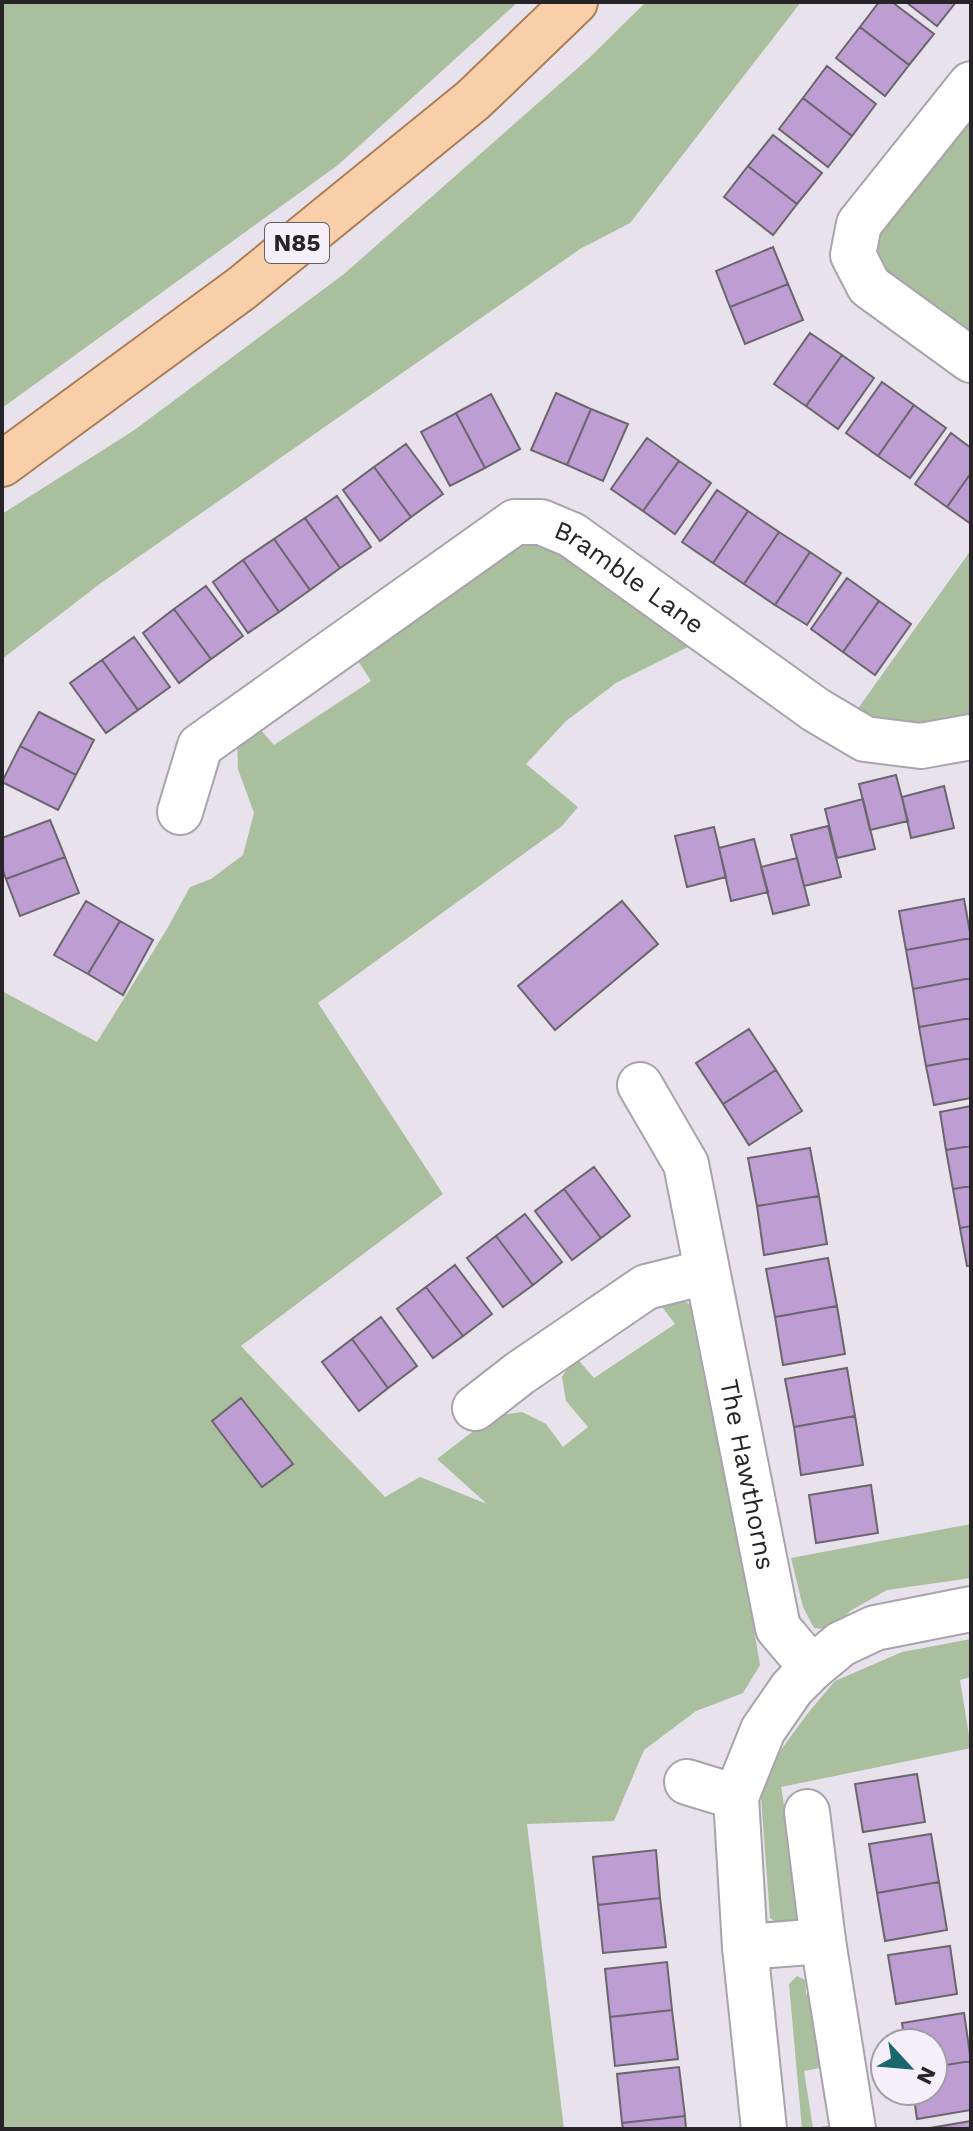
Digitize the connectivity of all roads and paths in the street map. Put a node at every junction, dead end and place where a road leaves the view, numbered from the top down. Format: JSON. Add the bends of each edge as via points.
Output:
{"nodes":[{"id":1,"x":575,"y":2,"type":"edge"},
{"id":2,"x":971,"y":84,"type":"edge"},
{"id":3,"x":971,"y":360,"type":"edge"},
{"id":4,"x":2,"y":464,"type":"edge"},
{"id":5,"x":971,"y":737,"type":"edge"},
{"id":6,"x":180,"y":812,"type":"dead end"},
{"id":7,"x":640,"y":1085,"type":"dead end"},
{"id":8,"x":706,"y":1272,"type":"junction"},
{"id":9,"x":475,"y":1408,"type":"dead end"},
{"id":10,"x":971,"y":1609,"type":"edge"},
{"id":11,"x":812,"y":1668,"type":"junction"},
{"id":12,"x":687,"y":1782,"type":"dead end"},
{"id":13,"x":736,"y":1797,"type":"junction"},
{"id":14,"x":807,"y":1812,"type":"dead end"},
{"id":15,"x":823,"y":1941,"type":"junction"},
{"id":16,"x":745,"y":1947,"type":"junction"},
{"id":17,"x":764,"y":2129,"type":"edge"},
{"id":18,"x":853,"y":2129,"type":"edge"}],
"edges":[{"from":1,"to":4,"type":"main road","number":"N85","via":[[473,100],[254,278]]},
{"from":2,"to":3,"type":"street","via":[[859,224],[853,255],[869,286]]},
{"from":5,"to":6,"type":"street","name":"Bramble Lane","via":[[921,746],[865,739],[816,710],[572,535],[541,522],[515,522],[200,746]]},
{"from":7,"to":8,"type":"street","name":"The Hawthorns","via":[[686,1164]]},
{"from":8,"to":9,"type":"street","via":[[646,1287],[530,1386]]},
{"from":8,"to":11,"type":"street","name":"The Hawthorns","via":[[778,1628]]},
{"from":10,"to":11,"type":"street","via":[[875,1628],[841,1644]]},
{"from":11,"to":13,"type":"street","via":[[763,1730]]},
{"from":12,"to":13,"type":"street"},
{"from":13,"to":16,"type":"street"},
{"from":14,"to":15,"type":"street"},
{"from":15,"to":16,"type":"street"},
{"from":15,"to":18,"type":"street"},
{"from":16,"to":17,"type":"street"}]}
